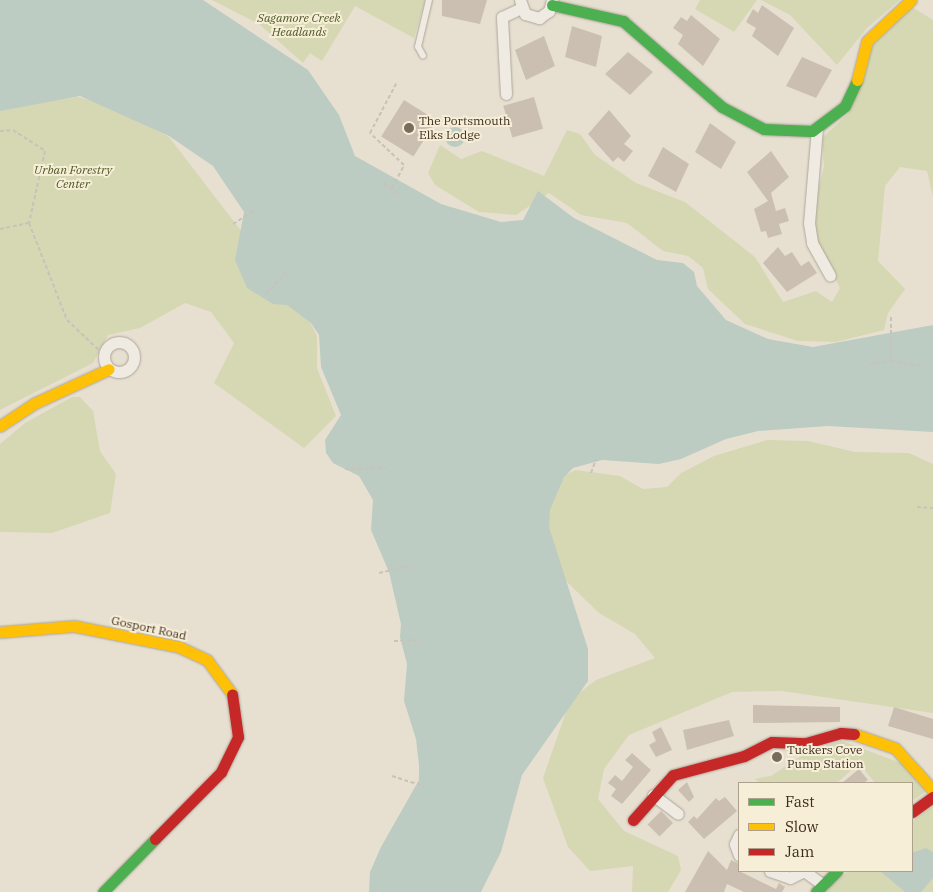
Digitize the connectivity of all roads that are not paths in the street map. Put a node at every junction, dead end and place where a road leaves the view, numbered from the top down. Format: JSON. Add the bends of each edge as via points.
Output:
{"nodes":[{"id":1,"x":429,"y":0,"type":"edge"},
{"id":2,"x":911,"y":0,"type":"edge"},
{"id":3,"x":552,"y":2,"type":"edge"},
{"id":4,"x":520,"y":4,"type":"edge"},
{"id":5,"x":423,"y":56,"type":"dead end"},
{"id":6,"x":506,"y":94,"type":"dead end"},
{"id":7,"x":817,"y":128,"type":"junction"},
{"id":8,"x":830,"y":275,"type":"dead end"},
{"id":9,"x":109,"y":369,"type":"junction"},
{"id":10,"x":0,"y":426,"type":"edge"},
{"id":11,"x":0,"y":632,"type":"edge"},
{"id":12,"x":933,"y":790,"type":"edge"},
{"id":13,"x":653,"y":794,"type":"junction"},
{"id":14,"x":933,"y":797,"type":"edge"},
{"id":15,"x":913,"y":811,"type":"edge"},
{"id":16,"x":678,"y":814,"type":"dead end"},
{"id":17,"x":633,"y":820,"type":"dead end"},
{"id":18,"x":738,"y":837,"type":"edge"},
{"id":19,"x":738,"y":853,"type":"edge"},
{"id":20,"x":773,"y":872,"type":"edge"},
{"id":21,"x":802,"y":872,"type":"edge"},
{"id":22,"x":805,"y":872,"type":"edge"},
{"id":23,"x":836,"y":872,"type":"edge"},
{"id":24,"x":819,"y":889,"type":"edge"},
{"id":25,"x":103,"y":892,"type":"edge"}],
"edges":[{"from":1,"to":5,"type":"lane","via":[[418,47]]},
{"from":2,"to":7,"type":"street","via":[[867,41],[853,94],[836,116]]},
{"from":3,"to":4,"type":"street","via":[[539,18]]},
{"from":3,"to":7,"type":"street","via":[[623,21],[722,107],[750,123],[777,133]]},
{"from":4,"to":6,"type":"street","via":[[502,17]]},
{"from":7,"to":8,"type":"street","via":[[809,223],[812,243]]},
{"from":9,"to":9,"type":"street","via":[[127,370],[134,353],[118,342],[104,355]]},
{"from":9,"to":10,"type":"street","via":[[35,403]]},
{"from":11,"to":25,"type":"street","name":"Gosport Road","via":[[74,626],[179,647],[206,660],[233,695],[239,728],[228,762]]},
{"from":12,"to":13,"type":"street","via":[[895,748],[851,732],[806,743],[772,742],[744,756],[673,775]]},
{"from":13,"to":16,"type":"street"},
{"from":13,"to":17,"type":"street"},
{"from":14,"to":15,"type":"street"},
{"from":18,"to":19,"type":"street","via":[[734,844]]},
{"from":20,"to":21,"type":"street","via":[[790,878]]},
{"from":22,"to":24,"type":"street"},
{"from":23,"to":24,"type":"street"}]}
